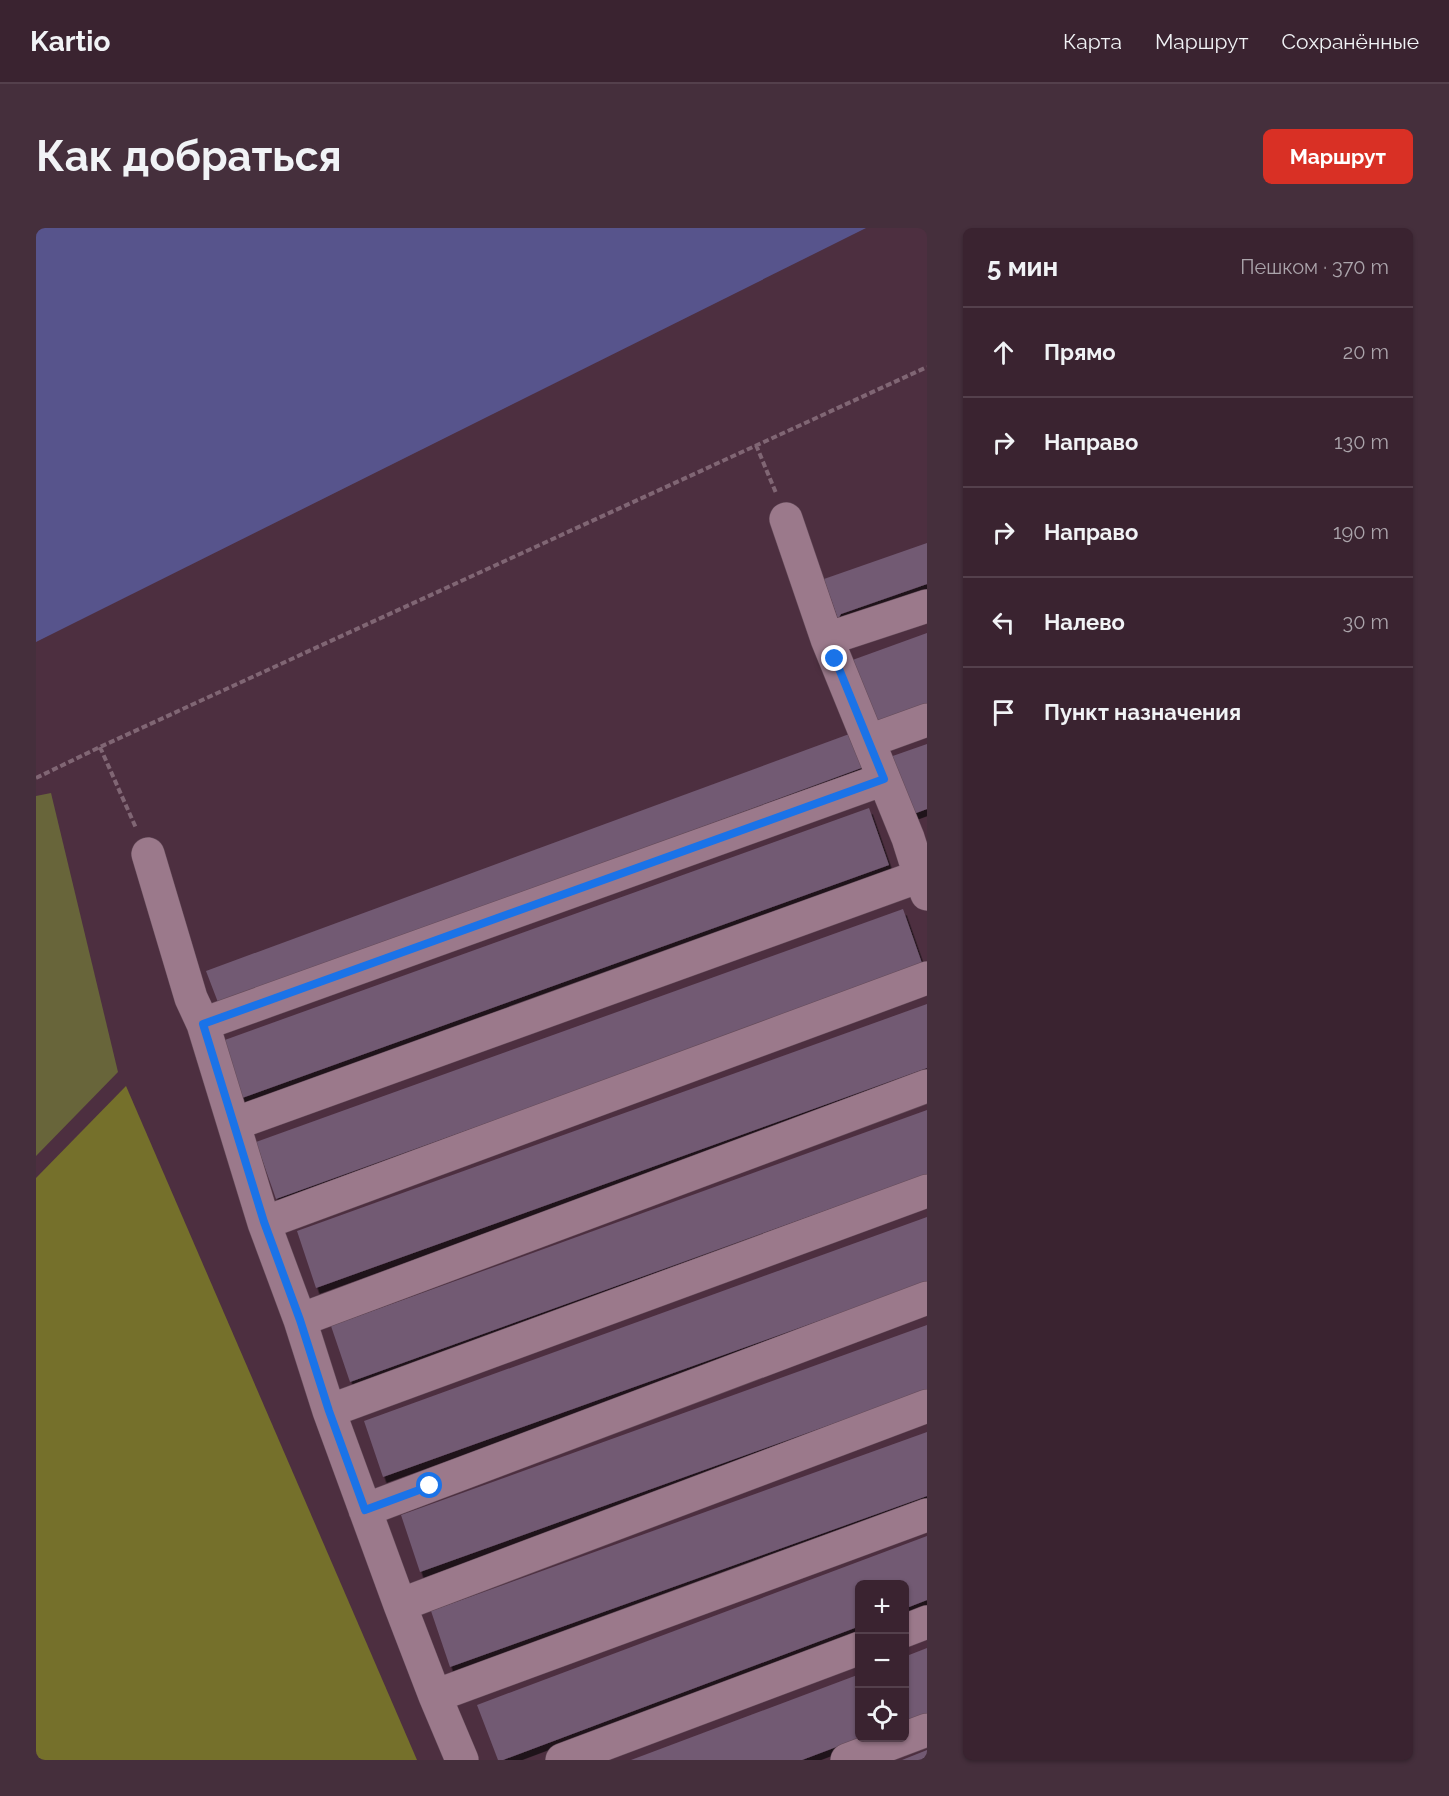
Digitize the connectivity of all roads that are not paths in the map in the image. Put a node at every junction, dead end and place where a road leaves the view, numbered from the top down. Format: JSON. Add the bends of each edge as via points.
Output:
{"nodes":[{"id":1,"x":786,"y":519,"type":"road end"},
{"id":2,"x":927,"y":606,"type":"edge"},
{"id":3,"x":827,"y":639,"type":"junction"},
{"id":4,"x":927,"y":720,"type":"edge"},
{"id":5,"x":869,"y":741,"type":"junction"},
{"id":6,"x":884,"y":779,"type":"junction"},
{"id":7,"x":918,"y":834,"type":"edge"},
{"id":8,"x":148,"y":854,"type":"road end"},
{"id":9,"x":923,"y":885,"type":"edge"},
{"id":10,"x":927,"y":978,"type":"edge"},
{"id":11,"x":203,"y":1024,"type":"junction"},
{"id":12,"x":927,"y":1086,"type":"edge"},
{"id":13,"x":234,"y":1124,"type":"junction"},
{"id":14,"x":927,"y":1191,"type":"edge"},
{"id":15,"x":264,"y":1222,"type":"junction"},
{"id":16,"x":927,"y":1298,"type":"edge"},
{"id":17,"x":300,"y":1320,"type":"junction"},
{"id":18,"x":927,"y":1406,"type":"edge"},
{"id":19,"x":329,"y":1411,"type":"junction"},
{"id":20,"x":365,"y":1510,"type":"junction"},
{"id":21,"x":927,"y":1515,"type":"edge"},
{"id":22,"x":400,"y":1605,"type":"junction"},
{"id":23,"x":927,"y":1622,"type":"edge"},
{"id":24,"x":909,"y":1629,"type":"edge"},
{"id":25,"x":855,"y":1650,"type":"edge"},
{"id":26,"x":435,"y":1696,"type":"junction"},
{"id":27,"x":927,"y":1730,"type":"edge"},
{"id":28,"x":462,"y":1760,"type":"edge"},
{"id":29,"x":562,"y":1760,"type":"edge"},
{"id":30,"x":847,"y":1760,"type":"edge"}],
"edges":[{"from":1,"to":3,"type":"lane"},
{"from":2,"to":3,"type":"lane"},
{"from":3,"to":5,"type":"lane"},
{"from":4,"to":5,"type":"lane"},
{"from":5,"to":6,"type":"lane"},
{"from":6,"to":7,"type":"lane"},
{"from":6,"to":11,"type":"lane"},
{"from":7,"to":9,"type":"lane"},
{"from":8,"to":11,"type":"lane"},
{"from":9,"to":13,"type":"lane"},
{"from":10,"to":15,"type":"lane"},
{"from":11,"to":13,"type":"lane"},
{"from":12,"to":17,"type":"lane"},
{"from":13,"to":15,"type":"lane"},
{"from":14,"to":19,"type":"lane"},
{"from":15,"to":17,"type":"lane"},
{"from":16,"to":20,"type":"lane"},
{"from":17,"to":19,"type":"lane"},
{"from":18,"to":22,"type":"lane"},
{"from":19,"to":20,"type":"lane"},
{"from":20,"to":22,"type":"lane"},
{"from":21,"to":26,"type":"lane"},
{"from":22,"to":26,"type":"lane"},
{"from":23,"to":24,"type":"lane"},
{"from":25,"to":29,"type":"lane"},
{"from":26,"to":28,"type":"lane"},
{"from":27,"to":30,"type":"lane"}]}
